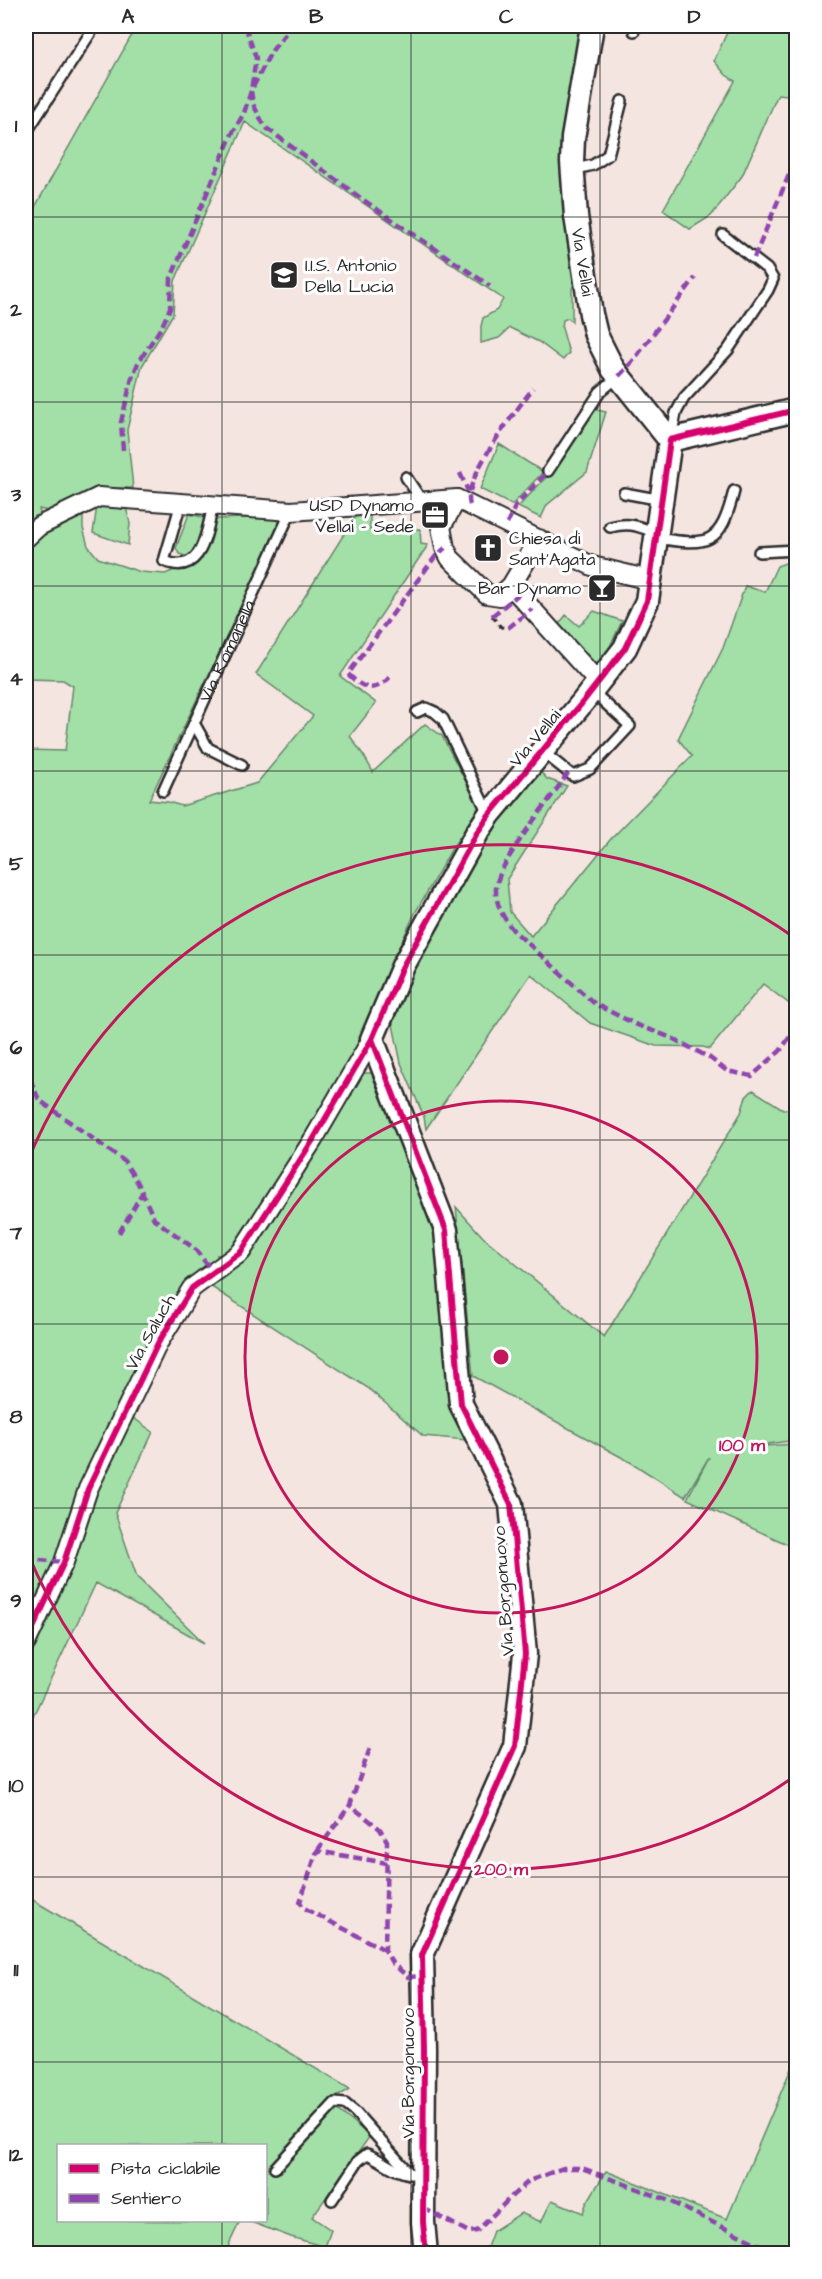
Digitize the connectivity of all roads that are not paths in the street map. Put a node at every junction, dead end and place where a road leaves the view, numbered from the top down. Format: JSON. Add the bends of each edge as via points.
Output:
{"nodes":[{"id":1,"x":95,"y":26,"type":"edge"},
{"id":2,"x":592,"y":26,"type":"edge"},
{"id":3,"x":622,"y":101,"type":"dead end"},
{"id":4,"x":26,"y":133,"type":"edge"},
{"id":5,"x":572,"y":170,"type":"junction"},
{"id":6,"x":723,"y":235,"type":"dead end"},
{"id":7,"x":619,"y":376,"type":"junction"},
{"id":8,"x":796,"y":410,"type":"edge"},
{"id":9,"x":670,"y":440,"type":"junction"},
{"id":10,"x":548,"y":471,"type":"dead end"},
{"id":11,"x":406,"y":477,"type":"dead end"},
{"id":12,"x":734,"y":491,"type":"dead end"},
{"id":13,"x":624,"y":493,"type":"dead end"},
{"id":14,"x":457,"y":499,"type":"junction"},
{"id":15,"x":662,"y":500,"type":"junction"},
{"id":16,"x":422,"y":501,"type":"junction"},
{"id":17,"x":181,"y":503,"type":"junction"},
{"id":18,"x":213,"y":506,"type":"junction"},
{"id":19,"x":291,"y":511,"type":"junction"},
{"id":20,"x":610,"y":527,"type":"dead end"},
{"id":21,"x":656,"y":536,"type":"junction"},
{"id":22,"x":26,"y":538,"type":"edge"},
{"id":23,"x":539,"y":540,"type":"junction"},
{"id":24,"x":796,"y":550,"type":"edge"},
{"id":25,"x":759,"y":552,"type":"dead end"},
{"id":26,"x":650,"y":580,"type":"junction"},
{"id":27,"x":511,"y":586,"type":"junction"},
{"id":28,"x":595,"y":687,"type":"junction"},
{"id":29,"x":417,"y":712,"type":"dead end"},
{"id":30,"x":194,"y":723,"type":"junction"},
{"id":31,"x":543,"y":752,"type":"junction"},
{"id":32,"x":242,"y":765,"type":"dead end"},
{"id":33,"x":163,"y":791,"type":"dead end"},
{"id":34,"x":489,"y":815,"type":"junction"},
{"id":35,"x":372,"y":1039,"type":"junction"},
{"id":36,"x":26,"y":1643,"type":"edge"},
{"id":37,"x":275,"y":2168,"type":"dead end"},
{"id":38,"x":417,"y":2175,"type":"junction"},
{"id":39,"x":332,"y":2200,"type":"dead end"},
{"id":40,"x":426,"y":2253,"type":"edge"}],
"edges":[{"from":1,"to":4,"type":"lane"},
{"from":2,"to":5,"type":"street","name":"Via Vellai","via":[[573,138]]},
{"from":3,"to":5,"type":"lane","via":[[608,155],[592,165]]},
{"from":5,"to":7,"type":"street","name":"Via Vellai","via":[[591,314],[603,352]]},
{"from":6,"to":9,"type":"lane","via":[[767,268],[773,279],[728,350],[684,398]]},
{"from":7,"to":9,"type":"street","name":"Via Vellai"},
{"from":7,"to":10,"type":"lane","via":[[600,392]]},
{"from":8,"to":9,"type":"street"},
{"from":9,"to":15,"type":"street","name":"Via Vellai"},
{"from":11,"to":16,"type":"lane"},
{"from":12,"to":21,"type":"lane","via":[[717,535],[693,544]]},
{"from":13,"to":15,"type":"lane"},
{"from":14,"to":16,"type":"street"},
{"from":14,"to":23,"type":"street"},
{"from":14,"to":27,"type":"street","via":[[441,527],[450,558],[487,594],[500,596]]},
{"from":15,"to":21,"type":"street","name":"Via Vellai"},
{"from":16,"to":19,"type":"street"},
{"from":17,"to":18,"type":"street"},
{"from":17,"to":18,"type":"lane","via":[[164,561],[172,565],[186,564],[200,554]]},
{"from":17,"to":22,"type":"street","via":[[99,497],[39,526]]},
{"from":18,"to":19,"type":"street"},
{"from":19,"to":30,"type":"lane","name":"Via Romanella"},
{"from":20,"to":21,"type":"lane","via":[[626,523]]},
{"from":21,"to":26,"type":"street","name":"Via Vellai"},
{"from":23,"to":26,"type":"street","via":[[592,566]]},
{"from":23,"to":27,"type":"street"},
{"from":24,"to":25,"type":"lane"},
{"from":26,"to":28,"type":"street","name":"Via Vellai","via":[[647,601],[625,648]]},
{"from":27,"to":28,"type":"street"},
{"from":28,"to":31,"type":"street","name":"Via Vellai"},
{"from":28,"to":31,"type":"lane","via":[[630,726],[590,770],[573,776]]},
{"from":29,"to":34,"type":"lane","via":[[426,708],[443,719]]},
{"from":30,"to":32,"type":"lane","via":[[208,748]]},
{"from":30,"to":33,"type":"lane","name":"Via Romanella"},
{"from":31,"to":34,"type":"street","name":"Via Vellai"},
{"from":34,"to":35,"type":"street","name":"Via Vellai","via":[[403,966]]},
{"from":35,"to":36,"type":"street","name":"Via Saluch","via":[[241,1252],[192,1288],[158,1343],[88,1489],[64,1562]]},
{"from":35,"to":38,"type":"street","name":"Via Borgonuovo","via":[[446,1230],[461,1404],[512,1504],[525,1654],[515,1746],[422,1955],[424,2049]]},
{"from":37,"to":38,"type":"lane","via":[[335,2103],[345,2104],[355,2112]]},
{"from":38,"to":39,"type":"lane","via":[[402,2174],[367,2154]]},
{"from":38,"to":40,"type":"street","name":"Via Borgonuovo"}]}
